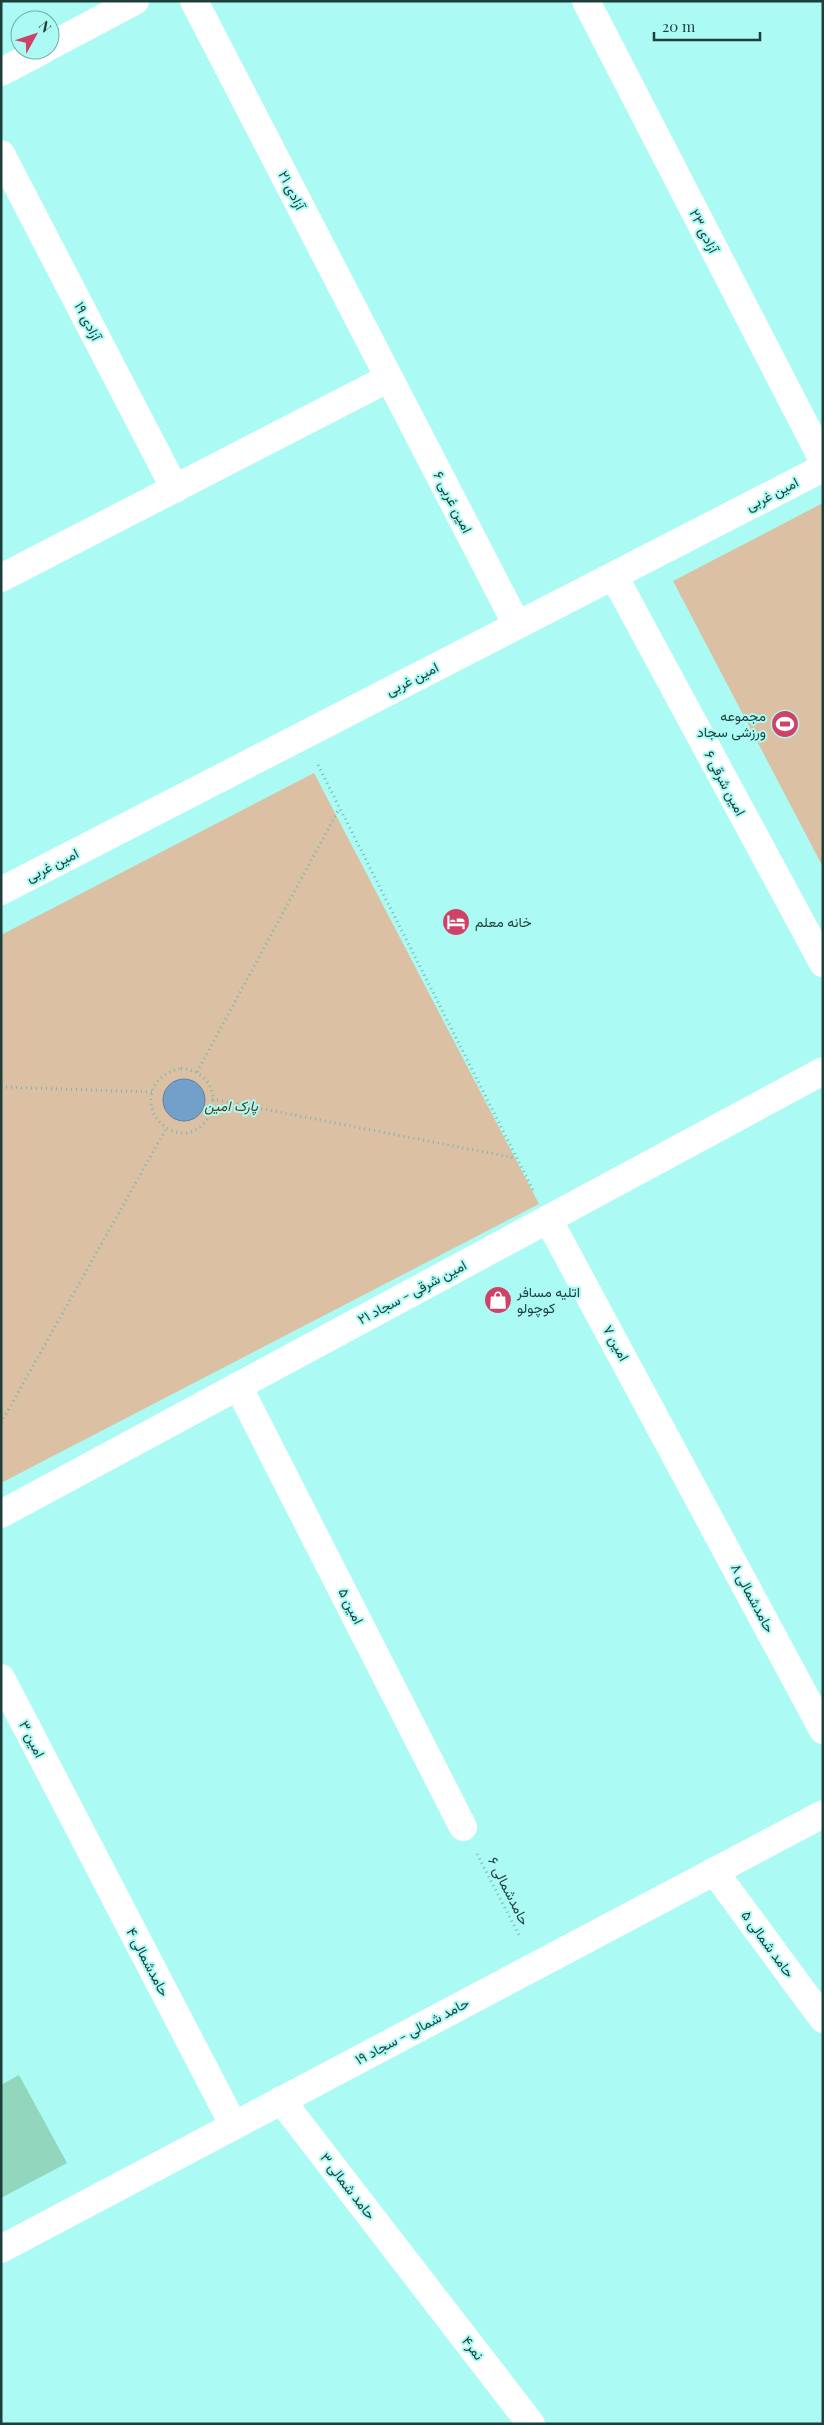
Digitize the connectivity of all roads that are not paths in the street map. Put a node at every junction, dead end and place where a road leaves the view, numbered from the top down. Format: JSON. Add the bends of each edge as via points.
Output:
{"nodes":[{"id":1,"x":135,"y":1,"type":"edge"},
{"id":2,"x":194,"y":1,"type":"edge"},
{"id":3,"x":586,"y":1,"type":"edge"},
{"id":4,"x":60,"y":41,"type":"edge"},
{"id":5,"x":24,"y":60,"type":"edge"},
{"id":6,"x":1,"y":72,"type":"edge"},
{"id":7,"x":1,"y":154,"type":"edge"},
{"id":8,"x":389,"y":378,"type":"junction"},
{"id":9,"x":823,"y":460,"type":"edge"},
{"id":10,"x":823,"y":468,"type":"edge"},
{"id":11,"x":175,"y":489,"type":"junction"},
{"id":12,"x":614,"y":576,"type":"junction"},
{"id":13,"x":1,"y":578,"type":"edge"},
{"id":14,"x":518,"y":625,"type":"junction"},
{"id":15,"x":1,"y":891,"type":"edge"},
{"id":16,"x":823,"y":963,"type":"edge"},
{"id":17,"x":823,"y":1071,"type":"edge"},
{"id":18,"x":548,"y":1219,"type":"junction"},
{"id":19,"x":238,"y":1386,"type":"junction"},
{"id":20,"x":683,"y":1466,"type":"joint"},
{"id":21,"x":1,"y":1514,"type":"edge"},
{"id":22,"x":1,"y":1678,"type":"edge"},
{"id":23,"x":823,"y":1730,"type":"edge"},
{"id":24,"x":63,"y":1799,"type":"joint"},
{"id":25,"x":823,"y":1814,"type":"edge"},
{"id":26,"x":463,"y":1827,"type":"road end"},
{"id":27,"x":714,"y":1871,"type":"junction"},
{"id":28,"x":822,"y":2018,"type":"edge"},
{"id":29,"x":281,"y":2100,"type":"junction"},
{"id":30,"x":234,"y":2126,"type":"junction"},
{"id":31,"x":1,"y":2249,"type":"edge"},
{"id":32,"x":414,"y":2272,"type":"joint"},
{"id":33,"x":531,"y":2424,"type":"edge"}],
"edges":[{"from":1,"to":4,"type":"street"},
{"from":2,"to":8,"type":"street","name":"آزادی ۲۱"},
{"from":3,"to":9,"type":"street","name":"آزادی ۲۳"},
{"from":5,"to":6,"type":"street"},
{"from":7,"to":11,"type":"street","name":"۱۹ آزادی"},
{"from":8,"to":11,"type":"street"},
{"from":8,"to":14,"type":"street","name":"امین غربی ۶"},
{"from":10,"to":12,"type":"street","name":"امین غربی"},
{"from":11,"to":13,"type":"street"},
{"from":12,"to":14,"type":"street","name":"امین غربی"},
{"from":12,"to":16,"type":"street","name":"امین شرقی ۶"},
{"from":14,"to":15,"type":"street","name":"امین غربی"},
{"from":17,"to":18,"type":"street","name":"امین شرقی - سجاد ۲۱"},
{"from":18,"to":19,"type":"street","name":"امین شرقی - سجاد ۲۱"},
{"from":18,"to":20,"type":"street","name":"امین ۷"},
{"from":19,"to":21,"type":"street","name":"امین شرقی - سجاد ۲۱"},
{"from":19,"to":26,"type":"street","name":"امین ۵"},
{"from":20,"to":23,"type":"street","name":"حامدشمالی ۸"},
{"from":22,"to":24,"type":"street","name":"امین ۳"},
{"from":24,"to":30,"type":"street","name":"حامدشمالی ۴"},
{"from":25,"to":27,"type":"street","name":"حامد شمالی - سجاد ۱۹"},
{"from":27,"to":28,"type":"street","name":"حامد شمالی ۵"},
{"from":27,"to":29,"type":"street","name":"حامد شمالی - سجاد ۱۹"},
{"from":29,"to":30,"type":"street","name":"حامد شمالی - سجاد ۱۹"},
{"from":29,"to":32,"type":"street","name":"حامد شمالی ۳"},
{"from":30,"to":31,"type":"street","name":"حامد شمالی - سجاد ۱۹"},
{"from":32,"to":33,"type":"street","name":"نمر۴"}]}
